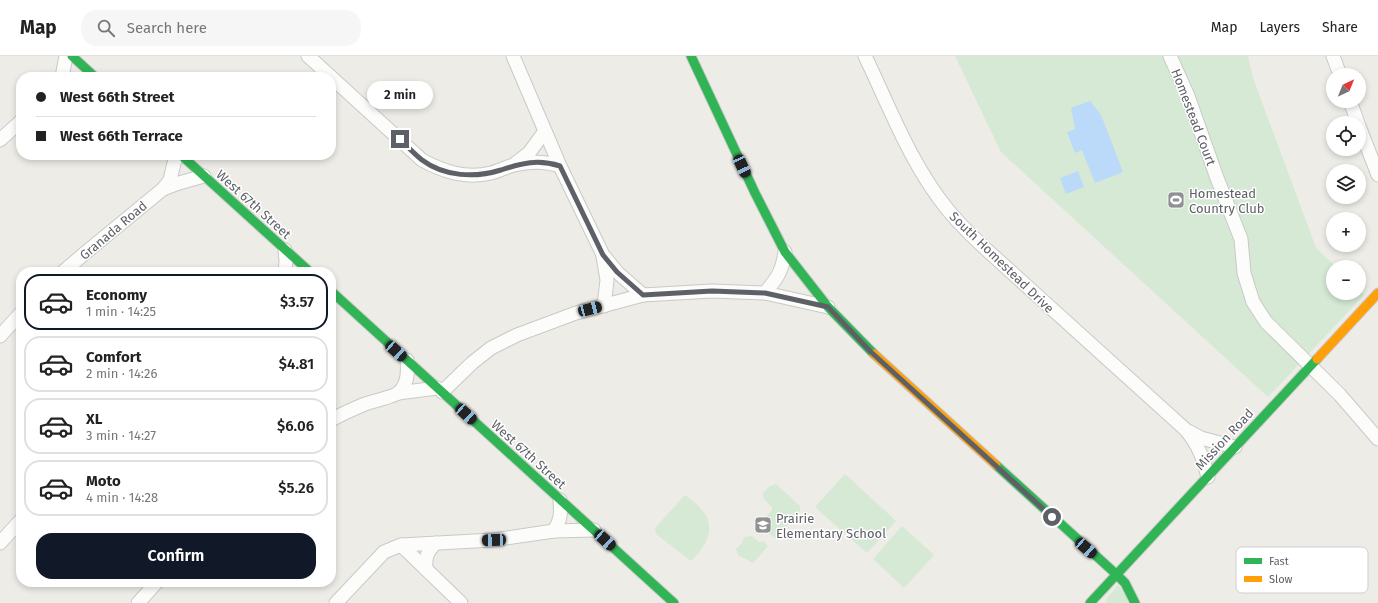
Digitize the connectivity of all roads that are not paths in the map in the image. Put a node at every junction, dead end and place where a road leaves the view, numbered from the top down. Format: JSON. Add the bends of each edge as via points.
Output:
{"nodes":[{"id":1,"x":66,"y":56,"type":"edge"},
{"id":2,"x":72,"y":56,"type":"edge"},
{"id":3,"x":308,"y":56,"type":"edge"},
{"id":4,"x":513,"y":56,"type":"edge"},
{"id":5,"x":691,"y":56,"type":"edge"},
{"id":6,"x":866,"y":56,"type":"edge"},
{"id":7,"x":1170,"y":56,"type":"edge"},
{"id":8,"x":1333,"y":56,"type":"edge"},
{"id":9,"x":1337,"y":68,"type":"edge"},
{"id":10,"x":63,"y":72,"type":"edge"},
{"id":11,"x":89,"y":72,"type":"edge"},
{"id":12,"x":326,"y":72,"type":"edge"},
{"id":13,"x":336,"y":82,"type":"edge"},
{"id":14,"x":16,"y":126,"type":"edge"},
{"id":15,"x":545,"y":130,"type":"junction"},
{"id":16,"x":0,"y":140,"type":"edge"},
{"id":17,"x":1366,"y":144,"type":"edge"},
{"id":18,"x":175,"y":160,"type":"edge"},
{"id":19,"x":186,"y":160,"type":"edge"},
{"id":20,"x":513,"y":165,"type":"junction"},
{"id":21,"x":560,"y":166,"type":"junction"},
{"id":22,"x":1378,"y":175,"type":"edge"},
{"id":23,"x":204,"y":176,"type":"junction"},
{"id":24,"x":163,"y":189,"type":"junction"},
{"id":25,"x":285,"y":250,"type":"junction"},
{"id":26,"x":785,"y":252,"type":"junction"},
{"id":27,"x":603,"y":255,"type":"junction"},
{"id":28,"x":69,"y":267,"type":"edge"},
{"id":29,"x":285,"y":267,"type":"edge"},
{"id":30,"x":304,"y":267,"type":"edge"},
{"id":31,"x":765,"y":293,"type":"junction"},
{"id":32,"x":1378,"y":293,"type":"edge"},
{"id":33,"x":643,"y":295,"type":"junction"},
{"id":34,"x":336,"y":296,"type":"edge"},
{"id":35,"x":604,"y":306,"type":"junction"},
{"id":36,"x":828,"y":307,"type":"junction"},
{"id":37,"x":16,"y":318,"type":"edge"},
{"id":38,"x":0,"y":336,"type":"edge"},
{"id":39,"x":407,"y":360,"type":"junction"},
{"id":40,"x":1310,"y":365,"type":"junction"},
{"id":41,"x":440,"y":390,"type":"junction"},
{"id":42,"x":398,"y":393,"type":"junction"},
{"id":43,"x":336,"y":418,"type":"edge"},
{"id":44,"x":1186,"y":430,"type":"junction"},
{"id":45,"x":1378,"y":439,"type":"edge"},
{"id":46,"x":1235,"y":447,"type":"junction"},
{"id":47,"x":1208,"y":477,"type":"junction"},
{"id":48,"x":560,"y":500,"type":"junction"},
{"id":49,"x":16,"y":525,"type":"edge"},
{"id":50,"x":594,"y":530,"type":"junction"},
{"id":51,"x":554,"y":532,"type":"junction"},
{"id":52,"x":436,"y":542,"type":"junction"},
{"id":53,"x":0,"y":543,"type":"edge"},
{"id":54,"x":401,"y":545,"type":"junction"},
{"id":55,"x":426,"y":570,"type":"junction"},
{"id":56,"x":1116,"y":574,"type":"junction"},
{"id":57,"x":152,"y":587,"type":"edge"},
{"id":58,"x":138,"y":603,"type":"edge"},
{"id":59,"x":336,"y":603,"type":"edge"},
{"id":60,"x":461,"y":603,"type":"edge"},
{"id":61,"x":674,"y":603,"type":"edge"},
{"id":62,"x":1090,"y":603,"type":"edge"},
{"id":63,"x":1136,"y":603,"type":"edge"}],
"edges":[{"from":1,"to":10,"type":"street"},
{"from":2,"to":11,"type":"street"},
{"from":3,"to":12,"type":"street"},
{"from":4,"to":15,"type":"street"},
{"from":5,"to":26,"type":"street"},
{"from":6,"to":44,"type":"street","name":"South Homestead Drive","via":[[916,163],[947,210],[994,257]]},
{"from":7,"to":40,"type":"street","name":"Homestead Court","via":[[1188,96],[1241,239],[1244,273],[1253,302],[1266,322]]},
{"from":8,"to":9,"type":"street"},
{"from":13,"to":20,"type":"street","via":[[422,160],[435,167],[454,174],[470,176]]},
{"from":14,"to":16,"type":"street"},
{"from":15,"to":20,"type":"street","via":[[529,153]]},
{"from":15,"to":21,"type":"street"},
{"from":17,"to":22,"type":"street"},
{"from":18,"to":24,"type":"street","name":"Granada Road","via":[[170,180]]},
{"from":19,"to":23,"type":"street","name":"West 67th Street"},
{"from":20,"to":21,"type":"street","via":[[531,162]]},
{"from":21,"to":27,"type":"street"},
{"from":23,"to":24,"type":"street","name":"Granada Road"},
{"from":23,"to":25,"type":"street","name":"West 67th Street"},
{"from":24,"to":28,"type":"street","name":"Granada Road"},
{"from":25,"to":29,"type":"street"},
{"from":25,"to":30,"type":"street","name":"West 67th Street"},
{"from":26,"to":31,"type":"street","via":[[778,276]]},
{"from":26,"to":36,"type":"street"},
{"from":27,"to":33,"type":"street","via":[[617,272]]},
{"from":27,"to":35,"type":"street","via":[[607,280]]},
{"from":31,"to":33,"type":"street","via":[[712,291]]},
{"from":31,"to":36,"type":"street"},
{"from":32,"to":40,"type":"street","name":"Mission Road"},
{"from":33,"to":35,"type":"street"},
{"from":34,"to":39,"type":"street","name":"West 67th Street"},
{"from":35,"to":41,"type":"street","via":[[576,313],[517,335],[491,348]]},
{"from":36,"to":56,"type":"street","via":[[877,357]]},
{"from":37,"to":38,"type":"street"},
{"from":39,"to":41,"type":"street","name":"West 67th Street"},
{"from":39,"to":42,"type":"street","via":[[407,379]]},
{"from":40,"to":45,"type":"street","name":"Homestead Court"},
{"from":40,"to":46,"type":"street","name":"Mission Road"},
{"from":41,"to":42,"type":"street"},
{"from":41,"to":48,"type":"street","name":"West 67th Street"},
{"from":42,"to":43,"type":"street"},
{"from":44,"to":46,"type":"street","name":"South Homestead Drive","via":[[1201,438]]},
{"from":44,"to":47,"type":"street","name":"South Homestead Drive","via":[[1196,442]]},
{"from":46,"to":47,"type":"street","name":"Mission Road"},
{"from":47,"to":56,"type":"street","name":"Mission Road"},
{"from":48,"to":50,"type":"street","name":"West 67th Street"},
{"from":48,"to":51,"type":"street","via":[[561,514]]},
{"from":49,"to":53,"type":"street"},
{"from":50,"to":51,"type":"street"},
{"from":50,"to":61,"type":"street","name":"West 67th Street"},
{"from":51,"to":52,"type":"street","via":[[494,540]]},
{"from":52,"to":54,"type":"street"},
{"from":52,"to":55,"type":"street","via":[[425,560]]},
{"from":54,"to":55,"type":"street"},
{"from":54,"to":59,"type":"street","via":[[384,552]]},
{"from":55,"to":60,"type":"street"},
{"from":56,"to":62,"type":"street","name":"Mission Road"},
{"from":56,"to":63,"type":"street"},
{"from":57,"to":58,"type":"street"}]}
